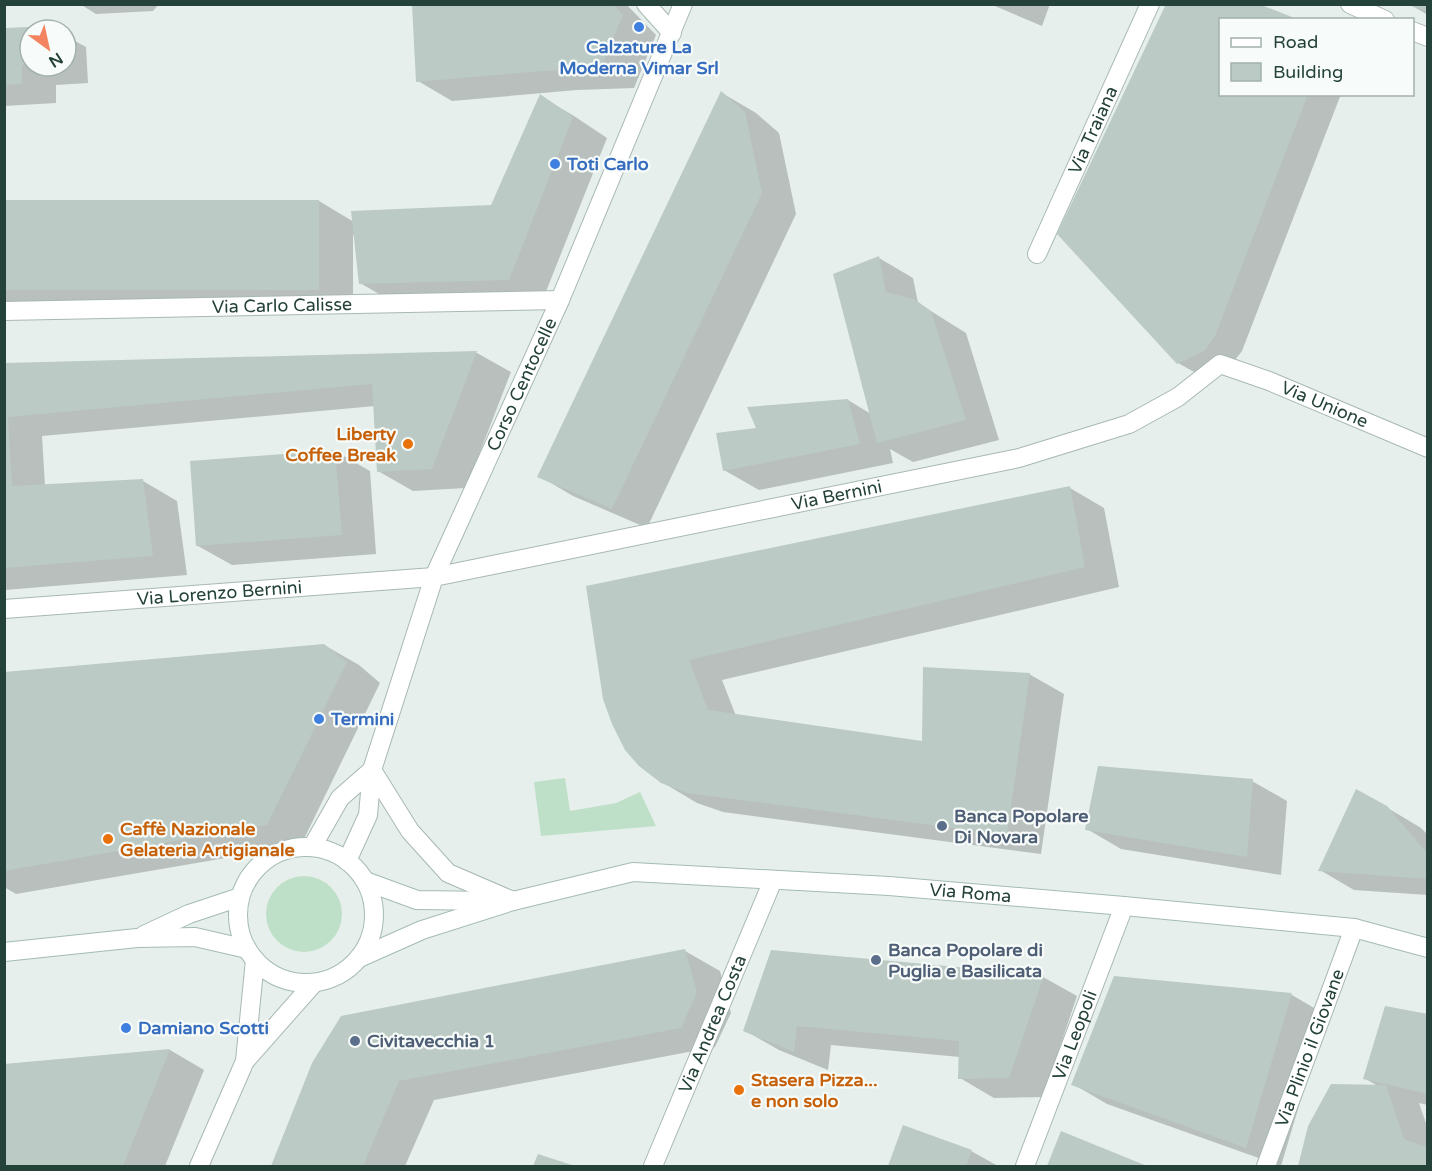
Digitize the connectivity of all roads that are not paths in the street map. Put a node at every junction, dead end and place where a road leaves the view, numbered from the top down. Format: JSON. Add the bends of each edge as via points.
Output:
{"nodes":[{"id":1,"x":646,"y":4,"type":"edge"},
{"id":2,"x":683,"y":4,"type":"edge"},
{"id":3,"x":1150,"y":4,"type":"edge"},
{"id":4,"x":1350,"y":4,"type":"edge"},
{"id":5,"x":1375,"y":12,"type":"edge"},
{"id":6,"x":1414,"y":31,"type":"edge"},
{"id":7,"x":672,"y":33,"type":"junction"},
{"id":8,"x":1428,"y":37,"type":"edge"},
{"id":9,"x":1037,"y":254,"type":"dead end"},
{"id":10,"x":560,"y":300,"type":"junction"},
{"id":11,"x":4,"y":311,"type":"edge"},
{"id":12,"x":1220,"y":364,"type":"joint"},
{"id":13,"x":1428,"y":448,"type":"edge"},
{"id":14,"x":434,"y":577,"type":"junction"},
{"id":15,"x":4,"y":609,"type":"edge"},
{"id":16,"x":372,"y":770,"type":"junction"},
{"id":17,"x":312,"y":847,"type":"junction"},
{"id":18,"x":347,"y":861,"type":"junction"},
{"id":19,"x":773,"y":880,"type":"junction"},
{"id":20,"x":365,"y":881,"type":"junction"},
{"id":21,"x":240,"y":897,"type":"junction"},
{"id":22,"x":513,"y":901,"type":"junction"},
{"id":23,"x":1124,"y":906,"type":"junction"},
{"id":24,"x":1354,"y":928,"type":"junction"},
{"id":25,"x":137,"y":939,"type":"junction"},
{"id":26,"x":1428,"y":948,"type":"edge"},
{"id":27,"x":4,"y":952,"type":"edge"},
{"id":28,"x":251,"y":955,"type":"junction"},
{"id":29,"x":359,"y":958,"type":"junction"},
{"id":30,"x":314,"y":982,"type":"junction"},
{"id":31,"x":245,"y":1061,"type":"junction"},
{"id":32,"x":199,"y":1167,"type":"edge"},
{"id":33,"x":653,"y":1167,"type":"edge"},
{"id":34,"x":1025,"y":1167,"type":"edge"},
{"id":35,"x":1266,"y":1167,"type":"edge"}],
"edges":[{"from":1,"to":7,"type":"street"},
{"from":2,"to":7,"type":"street","name":"Corso Centocelle"},
{"from":3,"to":9,"type":"street","name":"Via Traiana"},
{"from":4,"to":5,"type":"street"},
{"from":6,"to":8,"type":"street"},
{"from":7,"to":10,"type":"street","name":"Corso Centocelle"},
{"from":10,"to":11,"type":"street","name":"Via Carlo Calisse"},
{"from":10,"to":14,"type":"street","name":"Corso Centocelle"},
{"from":12,"to":13,"type":"street","name":"Via Unione"},
{"from":12,"to":14,"type":"street","name":"Via Bernini","via":[[1178,397],[1129,423],[1019,458]]},
{"from":14,"to":15,"type":"street","name":"Via Lorenzo Bernini"},
{"from":14,"to":16,"type":"street","name":"Corso Centocelle"},
{"from":16,"to":17,"type":"street","via":[[340,798]]},
{"from":16,"to":18,"type":"street","name":"Corso Centocelle","via":[[368,815]]},
{"from":16,"to":22,"type":"street","via":[[410,831],[448,873]]},
{"from":17,"to":18,"type":"street"},
{"from":17,"to":21,"type":"street","via":[[283,850],[272,856],[254,870]]},
{"from":18,"to":20,"type":"street"},
{"from":19,"to":22,"type":"street","name":"Via Roma","via":[[633,872]]},
{"from":19,"to":23,"type":"street","name":"Via Roma"},
{"from":19,"to":33,"type":"street","name":"Via Andrea Costa"},
{"from":20,"to":22,"type":"street","via":[[417,900]]},
{"from":20,"to":29,"type":"street","via":[[374,919]]},
{"from":21,"to":25,"type":"street","via":[[189,914]]},
{"from":21,"to":28,"type":"street","via":[[238,925]]},
{"from":22,"to":29,"type":"street","via":[[422,930]]},
{"from":23,"to":24,"type":"street","name":"Via Roma"},
{"from":23,"to":34,"type":"street","name":"Via Leopoli"},
{"from":24,"to":26,"type":"street","name":"Via Roma"},
{"from":24,"to":35,"type":"street","name":"Via Plinio il Giovane"},
{"from":25,"to":27,"type":"street"},
{"from":25,"to":28,"type":"street","via":[[195,938]]},
{"from":28,"to":30,"type":"street","via":[[276,976],[301,983]]},
{"from":28,"to":31,"type":"street"},
{"from":29,"to":30,"type":"street","via":[[340,974]]},
{"from":30,"to":31,"type":"street"},
{"from":31,"to":32,"type":"street"}]}
